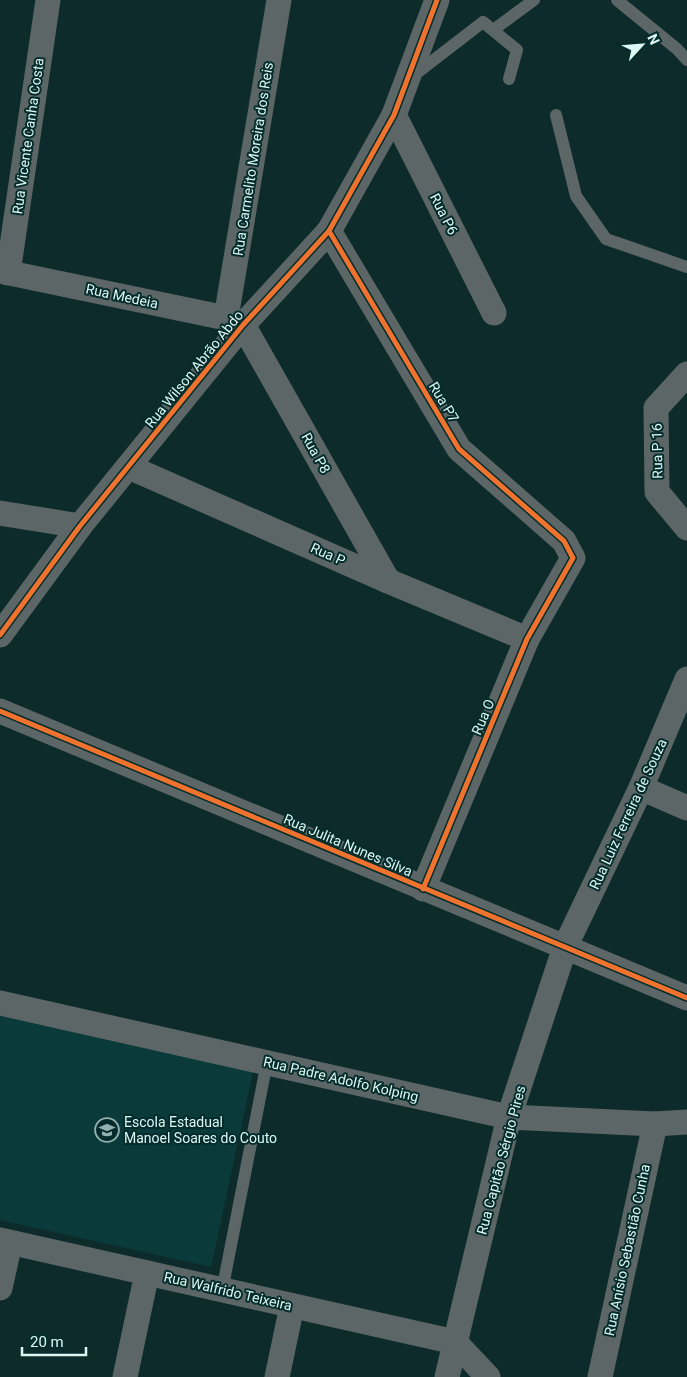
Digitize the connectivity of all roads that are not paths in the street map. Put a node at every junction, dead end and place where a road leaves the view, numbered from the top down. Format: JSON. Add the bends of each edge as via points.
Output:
{"nodes":[{"id":1,"x":48,"y":0,"type":"edge"},
{"id":2,"x":279,"y":0,"type":"edge"},
{"id":3,"x":437,"y":0,"type":"edge"},
{"id":4,"x":534,"y":0,"type":"edge"},
{"id":5,"x":617,"y":0,"type":"edge"},
{"id":6,"x":493,"y":30,"type":"junction"},
{"id":7,"x":687,"y":60,"type":"edge"},
{"id":8,"x":509,"y":79,"type":"dead end"},
{"id":9,"x":407,"y":81,"type":"junction"},
{"id":10,"x":394,"y":115,"type":"junction"},
{"id":11,"x":556,"y":115,"type":"dead end"},
{"id":12,"x":329,"y":231,"type":"junction"},
{"id":13,"x":687,"y":267,"type":"edge"},
{"id":14,"x":4,"y":272,"type":"edge"},
{"id":15,"x":494,"y":313,"type":"dead end"},
{"id":16,"x":235,"y":321,"type":"junction"},
{"id":17,"x":687,"y":374,"type":"edge"},
{"id":18,"x":129,"y":467,"type":"junction"},
{"id":19,"x":0,"y":513,"type":"edge"},
{"id":20,"x":80,"y":526,"type":"junction"},
{"id":21,"x":687,"y":528,"type":"edge"},
{"id":22,"x":572,"y":558,"type":"joint"},
{"id":23,"x":388,"y":581,"type":"junction"},
{"id":24,"x":0,"y":636,"type":"edge"},
{"id":25,"x":527,"y":639,"type":"junction"},
{"id":26,"x":687,"y":679,"type":"edge"},
{"id":27,"x":0,"y":711,"type":"edge"},
{"id":28,"x":641,"y":788,"type":"junction"},
{"id":29,"x":687,"y":808,"type":"edge"},
{"id":30,"x":423,"y":889,"type":"junction"},
{"id":31,"x":565,"y":947,"type":"junction"},
{"id":32,"x":687,"y":998,"type":"edge"},
{"id":33,"x":0,"y":1003,"type":"edge"},
{"id":34,"x":267,"y":1062,"type":"junction"},
{"id":35,"x":510,"y":1116,"type":"junction"},
{"id":36,"x":687,"y":1122,"type":"edge"},
{"id":37,"x":655,"y":1124,"type":"junction"},
{"id":38,"x":5,"y":1241,"type":"edge"},
{"id":39,"x":147,"y":1273,"type":"junction"},
{"id":40,"x":0,"y":1288,"type":"edge"},
{"id":41,"x":222,"y":1291,"type":"junction"},
{"id":42,"x":292,"y":1306,"type":"junction"},
{"id":43,"x":455,"y":1342,"type":"junction"},
{"id":44,"x":125,"y":1377,"type":"edge"},
{"id":45,"x":277,"y":1377,"type":"edge"},
{"id":46,"x":447,"y":1377,"type":"edge"},
{"id":47,"x":488,"y":1377,"type":"edge"},
{"id":48,"x":600,"y":1377,"type":"edge"}],
"edges":[{"from":1,"to":14,"type":"street","name":"Rua Vicente Canha Costa"},
{"from":2,"to":16,"type":"street","name":"Rua Carmelito Moreira dos Reis"},
{"from":3,"to":9,"type":"street","name":"Rua Wilson Abrão Abdo"},
{"from":4,"to":6,"type":"lane"},
{"from":5,"to":7,"type":"lane"},
{"from":6,"to":8,"type":"lane","via":[[517,50]]},
{"from":6,"to":9,"type":"lane","via":[[483,22]]},
{"from":9,"to":10,"type":"street","name":"Rua Wilson Abrão Abdo"},
{"from":10,"to":12,"type":"street","name":"Rua Wilson Abrão Abdo"},
{"from":10,"to":15,"type":"street","name":"Rua P6"},
{"from":11,"to":13,"type":"lane","via":[[576,196],[606,239]]},
{"from":12,"to":16,"type":"street","name":"Rua Wilson Abrão Abdo"},
{"from":12,"to":22,"type":"street","name":"Rua P7","via":[[459,449],[564,542]]},
{"from":14,"to":16,"type":"street","name":"Rua Medeia"},
{"from":16,"to":18,"type":"street","name":"Rua Wilson Abrão Abdo"},
{"from":16,"to":23,"type":"street","name":"Rua P8"},
{"from":17,"to":21,"type":"street","name":"Rua P 16","via":[[656,408],[657,492]]},
{"from":18,"to":20,"type":"street","name":"Rua Wilson Abrão Abdo"},
{"from":18,"to":23,"type":"street","name":"Rua P"},
{"from":19,"to":20,"type":"street"},
{"from":20,"to":24,"type":"street","name":"Rua Wilson Abrão Abdo"},
{"from":22,"to":25,"type":"street","name":"Rua O"},
{"from":23,"to":25,"type":"street","name":"Rua P"},
{"from":25,"to":30,"type":"street","name":"Rua O"},
{"from":26,"to":28,"type":"street","name":"Rua Luiz Ferreira de Souza"},
{"from":27,"to":30,"type":"street","name":"Rua Julita Nunes Silva"},
{"from":28,"to":29,"type":"street"},
{"from":28,"to":31,"type":"street","name":"Rua Luiz Ferreira de Souza"},
{"from":30,"to":31,"type":"street","name":"Rua Julita Nunes Silva"},
{"from":31,"to":32,"type":"street","name":"Rua Julita Nunes Silva"},
{"from":31,"to":35,"type":"street","name":"Rua Capitão Sérgio Pires"},
{"from":33,"to":34,"type":"street","name":"Rua Padre Adolfo Kolping"},
{"from":34,"to":35,"type":"street","name":"Rua Padre Adolfo Kolping"},
{"from":34,"to":41,"type":"lane"},
{"from":35,"to":37,"type":"street","name":"Rua Padre Adolfo Kolping"},
{"from":35,"to":43,"type":"street","name":"Rua Capitão Sérgio Pires"},
{"from":36,"to":37,"type":"street","name":"Rua Padre Adolfo Kolping"},
{"from":37,"to":48,"type":"street","name":"Rua Anísio Sebastião Cunha"},
{"from":38,"to":39,"type":"street","name":"Rua Walfrido Teixeira"},
{"from":38,"to":40,"type":"street"},
{"from":39,"to":41,"type":"street","name":"Rua Walfrido Teixeira"},
{"from":39,"to":44,"type":"street"},
{"from":41,"to":42,"type":"street","name":"Rua Walfrido Teixeira"},
{"from":42,"to":43,"type":"street","name":"Rua Walfrido Teixeira"},
{"from":42,"to":45,"type":"street"},
{"from":43,"to":46,"type":"street","name":"Rua Capitão Sérgio Pires"},
{"from":43,"to":47,"type":"street"}]}
